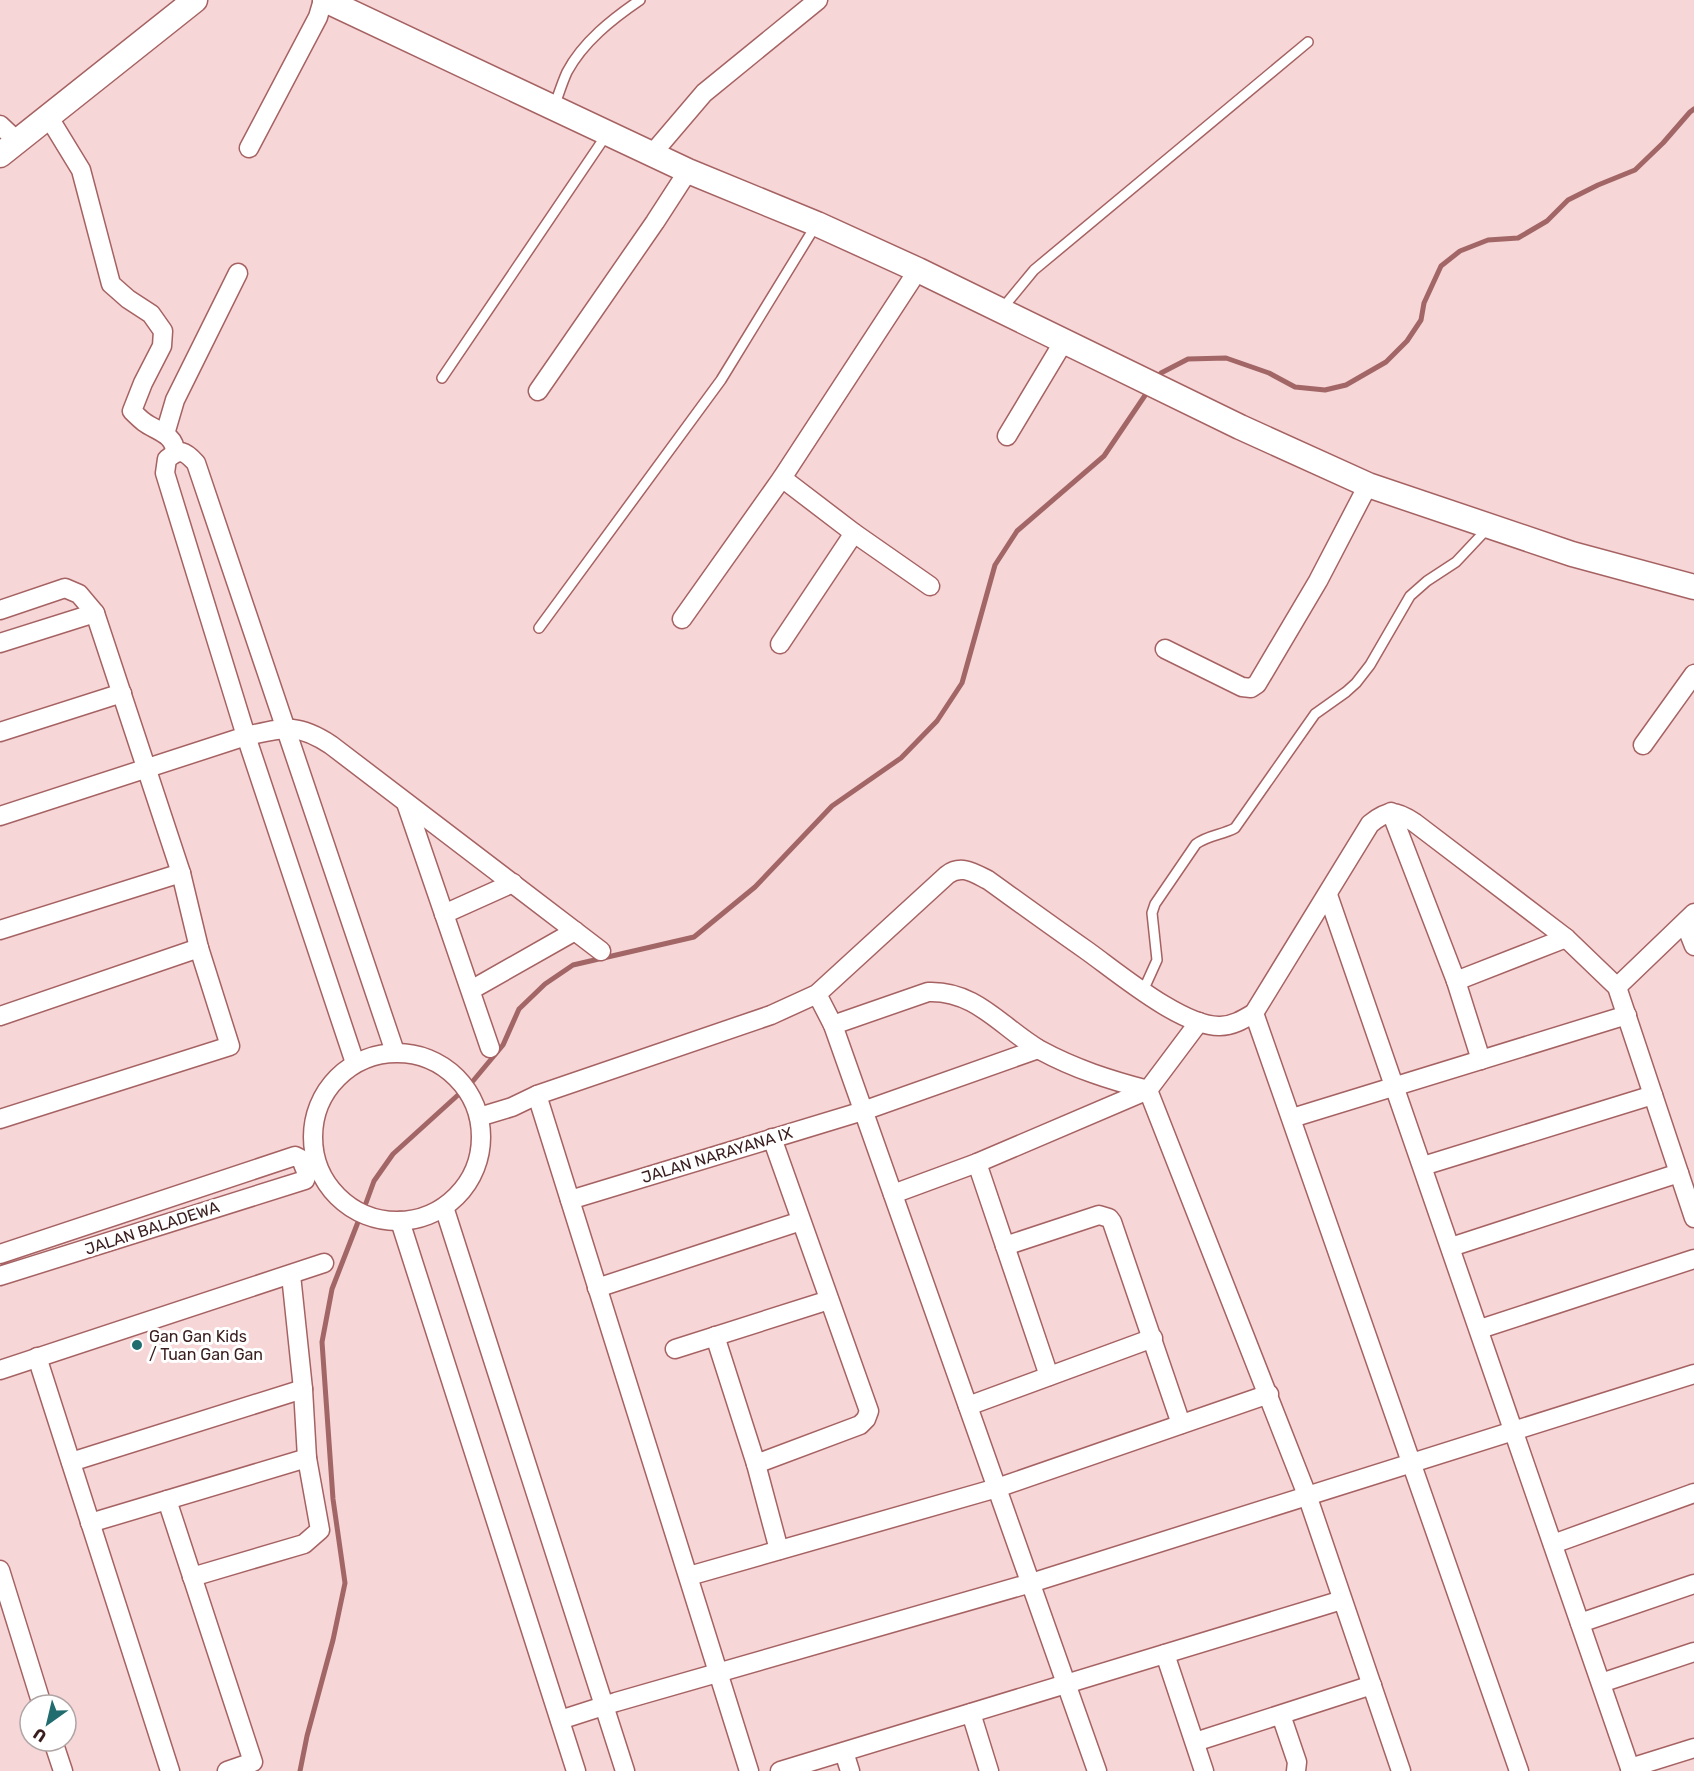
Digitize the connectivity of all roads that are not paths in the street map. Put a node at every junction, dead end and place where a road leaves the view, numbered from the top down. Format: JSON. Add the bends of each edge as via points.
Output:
{"nodes":[{"id":1,"x":195,"y":0,"type":"edge"},
{"id":2,"x":324,"y":0,"type":"edge"},
{"id":3,"x":639,"y":0,"type":"edge"},
{"id":4,"x":818,"y":0,"type":"edge"},
{"id":5,"x":1308,"y":42,"type":"dead end"},
{"id":6,"x":554,"y":107,"type":"junction"},
{"id":7,"x":48,"y":116,"type":"junction"},
{"id":8,"x":608,"y":132,"type":"junction"},
{"id":9,"x":6,"y":140,"type":"edge"},
{"id":10,"x":249,"y":148,"type":"dead end"},
{"id":11,"x":652,"y":154,"type":"junction"},
{"id":12,"x":688,"y":171,"type":"junction"},
{"id":13,"x":817,"y":224,"type":"junction"},
{"id":14,"x":918,"y":270,"type":"junction"},
{"id":15,"x":238,"y":273,"type":"dead end"},
{"id":16,"x":1001,"y":310,"type":"junction"},
{"id":17,"x":1064,"y":341,"type":"junction"},
{"id":18,"x":442,"y":378,"type":"dead end"},
{"id":19,"x":537,"y":391,"type":"dead end"},
{"id":20,"x":165,"y":434,"type":"junction"},
{"id":21,"x":1007,"y":436,"type":"dead end"},
{"id":22,"x":175,"y":452,"type":"junction"},
{"id":23,"x":782,"y":478,"type":"junction"},
{"id":24,"x":1368,"y":485,"type":"junction"},
{"id":25,"x":1490,"y":526,"type":"junction"},
{"id":26,"x":854,"y":533,"type":"junction"},
{"id":27,"x":930,"y":586,"type":"dead end"},
{"id":28,"x":1694,"y":587,"type":"edge"},
{"id":29,"x":0,"y":610,"type":"edge"},
{"id":30,"x":95,"y":613,"type":"junction"},
{"id":31,"x":682,"y":619,"type":"dead end"},
{"id":32,"x":539,"y":628,"type":"dead end"},
{"id":33,"x":0,"y":643,"type":"edge"},
{"id":34,"x":780,"y":644,"type":"dead end"},
{"id":35,"x":1165,"y":649,"type":"dead end"},
{"id":36,"x":1694,"y":674,"type":"edge"},
{"id":37,"x":122,"y":693,"type":"junction"},
{"id":38,"x":286,"y":727,"type":"junction"},
{"id":39,"x":0,"y":732,"type":"edge"},
{"id":40,"x":246,"y":736,"type":"junction"},
{"id":41,"x":1643,"y":745,"type":"dead end"},
{"id":42,"x":147,"y":768,"type":"junction"},
{"id":43,"x":406,"y":803,"type":"junction"},
{"id":44,"x":1391,"y":812,"type":"junction"},
{"id":45,"x":0,"y":816,"type":"edge"},
{"id":46,"x":181,"y":873,"type":"junction"},
{"id":47,"x":513,"y":883,"type":"junction"},
{"id":48,"x":1328,"y":895,"type":"junction"},
{"id":49,"x":444,"y":914,"type":"junction"},
{"id":50,"x":1690,"y":918,"type":"edge"},
{"id":51,"x":0,"y":930,"type":"edge"},
{"id":52,"x":575,"y":931,"type":"junction"},
{"id":53,"x":1566,"y":938,"type":"junction"},
{"id":54,"x":1694,"y":946,"type":"edge"},
{"id":55,"x":199,"y":948,"type":"junction"},
{"id":56,"x":601,"y":951,"type":"dead end"},
{"id":57,"x":1456,"y":981,"type":"junction"},
{"id":58,"x":1617,"y":987,"type":"junction"},
{"id":59,"x":471,"y":990,"type":"junction"},
{"id":60,"x":1143,"y":991,"type":"junction"},
{"id":61,"x":817,"y":994,"type":"junction"},
{"id":62,"x":1254,"y":1013,"type":"junction"},
{"id":63,"x":1627,"y":1015,"type":"junction"},
{"id":64,"x":0,"y":1016,"type":"edge"},
{"id":65,"x":1199,"y":1022,"type":"junction"},
{"id":66,"x":833,"y":1025,"type":"junction"},
{"id":67,"x":490,"y":1048,"type":"dead end"},
{"id":68,"x":1038,"y":1049,"type":"junction"},
{"id":69,"x":395,"y":1052,"type":"junction"},
{"id":70,"x":1481,"y":1060,"type":"junction"},
{"id":71,"x":355,"y":1063,"type":"junction"},
{"id":72,"x":1395,"y":1086,"type":"junction"},
{"id":73,"x":1148,"y":1090,"type":"junction"},
{"id":74,"x":537,"y":1095,"type":"junction"},
{"id":75,"x":1653,"y":1095,"type":"junction"},
{"id":76,"x":863,"y":1111,"type":"junction"},
{"id":77,"x":479,"y":1117,"type":"junction"},
{"id":78,"x":1292,"y":1118,"type":"junction"},
{"id":79,"x":0,"y":1119,"type":"edge"},
{"id":80,"x":772,"y":1138,"type":"junction"},
{"id":81,"x":977,"y":1163,"type":"junction"},
{"id":82,"x":1423,"y":1166,"type":"junction"},
{"id":83,"x":1679,"y":1173,"type":"junction"},
{"id":84,"x":893,"y":1194,"type":"junction"},
{"id":85,"x":570,"y":1200,"type":"junction"},
{"id":86,"x":444,"y":1207,"type":"junction"},
{"id":87,"x":1694,"y":1218,"type":"edge"},
{"id":88,"x":400,"y":1221,"type":"junction"},
{"id":89,"x":801,"y":1221,"type":"junction"},
{"id":90,"x":1005,"y":1246,"type":"junction"},
{"id":91,"x":1451,"y":1247,"type":"junction"},
{"id":92,"x":0,"y":1254,"type":"edge"},
{"id":93,"x":1694,"y":1259,"type":"edge"},
{"id":94,"x":324,"y":1263,"type":"dead end"},
{"id":95,"x":291,"y":1275,"type":"junction"},
{"id":96,"x":0,"y":1276,"type":"edge"},
{"id":97,"x":597,"y":1288,"type":"junction"},
{"id":98,"x":829,"y":1300,"type":"junction"},
{"id":99,"x":1479,"y":1329,"type":"junction"},
{"id":100,"x":715,"y":1336,"type":"junction"},
{"id":101,"x":1153,"y":1338,"type":"junction"},
{"id":102,"x":675,"y":1349,"type":"dead end"},
{"id":103,"x":38,"y":1357,"type":"junction"},
{"id":104,"x":0,"y":1370,"type":"edge"},
{"id":105,"x":1694,"y":1374,"type":"edge"},
{"id":106,"x":1049,"y":1376,"type":"junction"},
{"id":107,"x":303,"y":1389,"type":"junction"},
{"id":108,"x":1269,"y":1394,"type":"junction"},
{"id":109,"x":968,"y":1406,"type":"junction"},
{"id":110,"x":1181,"y":1424,"type":"junction"},
{"id":111,"x":1515,"y":1431,"type":"junction"},
{"id":112,"x":307,"y":1458,"type":"junction"},
{"id":113,"x":71,"y":1462,"type":"junction"},
{"id":114,"x":1412,"y":1463,"type":"junction"},
{"id":115,"x":756,"y":1464,"type":"junction"},
{"id":116,"x":997,"y":1488,"type":"junction"},
{"id":117,"x":1694,"y":1493,"type":"edge"},
{"id":118,"x":1307,"y":1495,"type":"junction"},
{"id":119,"x":167,"y":1500,"type":"junction"},
{"id":120,"x":90,"y":1523,"type":"junction"},
{"id":121,"x":1553,"y":1544,"type":"junction"},
{"id":122,"x":778,"y":1550,"type":"junction"},
{"id":123,"x":0,"y":1570,"type":"edge"},
{"id":124,"x":689,"y":1576,"type":"junction"},
{"id":125,"x":192,"y":1577,"type":"junction"},
{"id":126,"x":1031,"y":1583,"type":"junction"},
{"id":127,"x":1694,"y":1584,"type":"edge"},
{"id":128,"x":1342,"y":1600,"type":"junction"},
{"id":129,"x":1580,"y":1623,"type":"junction"},
{"id":130,"x":1694,"y":1652,"type":"edge"},
{"id":131,"x":1165,"y":1654,"type":"junction"},
{"id":132,"x":719,"y":1673,"type":"junction"},
{"id":133,"x":1600,"y":1683,"type":"junction"},
{"id":134,"x":1066,"y":1684,"type":"junction"},
{"id":135,"x":1372,"y":1685,"type":"junction"},
{"id":136,"x":38,"y":1693,"type":"edge"},
{"id":137,"x":604,"y":1705,"type":"junction"},
{"id":138,"x":971,"y":1713,"type":"junction"},
{"id":139,"x":1281,"y":1715,"type":"junction"},
{"id":140,"x":560,"y":1720,"type":"junction"},
{"id":141,"x":1195,"y":1742,"type":"junction"},
{"id":142,"x":1694,"y":1748,"type":"edge"},
{"id":143,"x":844,"y":1752,"type":"junction"},
{"id":144,"x":57,"y":1753,"type":"edge"},
{"id":145,"x":1630,"y":1770,"type":"edge"},
{"id":146,"x":63,"y":1771,"type":"edge"},
{"id":147,"x":170,"y":1771,"type":"edge"},
{"id":148,"x":227,"y":1771,"type":"edge"},
{"id":149,"x":576,"y":1771,"type":"edge"},
{"id":150,"x":626,"y":1771,"type":"edge"},
{"id":151,"x":749,"y":1771,"type":"edge"},
{"id":152,"x":780,"y":1771,"type":"edge"},
{"id":153,"x":850,"y":1771,"type":"edge"},
{"id":154,"x":989,"y":1771,"type":"edge"},
{"id":155,"x":1097,"y":1771,"type":"edge"},
{"id":156,"x":1204,"y":1771,"type":"edge"},
{"id":157,"x":1296,"y":1771,"type":"edge"},
{"id":158,"x":1401,"y":1771,"type":"edge"},
{"id":159,"x":1519,"y":1771,"type":"edge"}],
"edges":[{"from":1,"to":7,"type":"street"},
{"from":2,"to":6,"type":"street"},
{"from":2,"to":10,"type":"street"},
{"from":3,"to":6,"type":"lane","via":[[581,51],[567,72]]},
{"from":4,"to":11,"type":"street","via":[[704,93]]},
{"from":5,"to":16,"type":"lane","via":[[1034,270]]},
{"from":6,"to":8,"type":"street"},
{"from":7,"to":9,"type":"street"},
{"from":7,"to":20,"type":"street","via":[[81,170],[111,284],[151,314],[163,331],[162,346],[132,411]]},
{"from":8,"to":11,"type":"street"},
{"from":8,"to":18,"type":"lane"},
{"from":11,"to":12,"type":"street"},
{"from":12,"to":13,"type":"street"},
{"from":12,"to":19,"type":"street"},
{"from":13,"to":14,"type":"street"},
{"from":13,"to":32,"type":"lane","via":[[721,380]]},
{"from":14,"to":16,"type":"street"},
{"from":14,"to":23,"type":"street"},
{"from":15,"to":20,"type":"street","via":[[175,400]]},
{"from":16,"to":17,"type":"street"},
{"from":17,"to":21,"type":"street"},
{"from":17,"to":24,"type":"street"},
{"from":20,"to":22,"type":"street","via":[[174,443]]},
{"from":22,"to":38,"type":"street","via":[[189,455],[196,463]]},
{"from":22,"to":40,"type":"street","via":[[167,459],[165,473]]},
{"from":23,"to":26,"type":"street"},
{"from":23,"to":31,"type":"street"},
{"from":24,"to":25,"type":"street"},
{"from":24,"to":35,"type":"street","via":[[1318,581],[1257,684],[1242,687]]},
{"from":25,"to":28,"type":"street","via":[[1572,554]]},
{"from":25,"to":60,"type":"lane","via":[[1456,562],[1410,596],[1356,683],[1316,714],[1235,828],[1196,844],[1155,904],[1152,913],[1157,960]]},
{"from":26,"to":27,"type":"street"},
{"from":26,"to":34,"type":"street"},
{"from":29,"to":30,"type":"street","via":[[65,588],[79,594]]},
{"from":30,"to":33,"type":"street"},
{"from":30,"to":37,"type":"street"},
{"from":36,"to":41,"type":"street"},
{"from":37,"to":39,"type":"street"},
{"from":37,"to":42,"type":"street"},
{"from":38,"to":40,"type":"street"},
{"from":38,"to":43,"type":"street","via":[[316,736]]},
{"from":38,"to":69,"type":"street"},
{"from":40,"to":42,"type":"street"},
{"from":40,"to":71,"type":"street"},
{"from":42,"to":45,"type":"street"},
{"from":42,"to":46,"type":"street"},
{"from":43,"to":47,"type":"street"},
{"from":43,"to":49,"type":"street"},
{"from":44,"to":48,"type":"street","via":[[1370,824]]},
{"from":44,"to":53,"type":"street","via":[[1404,815]]},
{"from":44,"to":57,"type":"street"},
{"from":46,"to":51,"type":"street"},
{"from":46,"to":55,"type":"street"},
{"from":47,"to":49,"type":"street"},
{"from":47,"to":52,"type":"street"},
{"from":48,"to":62,"type":"street"},
{"from":48,"to":72,"type":"street"},
{"from":49,"to":59,"type":"street"},
{"from":50,"to":54,"type":"street"},
{"from":50,"to":58,"type":"street"},
{"from":52,"to":56,"type":"street"},
{"from":52,"to":59,"type":"street"},
{"from":53,"to":57,"type":"street"},
{"from":53,"to":58,"type":"street"},
{"from":55,"to":64,"type":"street"},
{"from":55,"to":79,"type":"street","via":[[230,1046]]},
{"from":57,"to":70,"type":"street"},
{"from":58,"to":63,"type":"street"},
{"from":59,"to":67,"type":"street"},
{"from":60,"to":61,"type":"street","via":[[988,880],[958,870],[947,875]]},
{"from":60,"to":65,"type":"street"},
{"from":61,"to":66,"type":"street"},
{"from":61,"to":74,"type":"street","via":[[771,1015]]},
{"from":62,"to":65,"type":"street","via":[[1219,1026]]},
{"from":62,"to":78,"type":"street"},
{"from":63,"to":70,"type":"street"},
{"from":63,"to":75,"type":"street"},
{"from":65,"to":73,"type":"street"},
{"from":66,"to":68,"type":"street","via":[[928,992],[943,991],[975,1003]]},
{"from":66,"to":76,"type":"street"},
{"from":68,"to":73,"type":"street","via":[[1092,1075]]},
{"from":68,"to":76,"type":"street","name":"JALAN NARAYANA IX"},
{"from":69,"to":71,"type":"street"},
{"from":69,"to":77,"type":"street","via":[[424,1057],[449,1070],[468,1091]]},
{"from":70,"to":72,"type":"street"},
{"from":71,"to":88,"type":"street","via":[[335,1079],[320,1100],[313,1124],[313,1150],[321,1174],[335,1194],[376,1219]]},
{"from":72,"to":78,"type":"street"},
{"from":72,"to":82,"type":"street"},
{"from":73,"to":81,"type":"street"},
{"from":73,"to":108,"type":"street"},
{"from":74,"to":77,"type":"street"},
{"from":74,"to":85,"type":"street"},
{"from":75,"to":82,"type":"street"},
{"from":75,"to":83,"type":"street"},
{"from":76,"to":80,"type":"street","name":"JALAN NARAYANA IX"},
{"from":76,"to":84,"type":"street"},
{"from":77,"to":86,"type":"street","via":[[482,1143],[476,1168],[463,1190]]},
{"from":78,"to":114,"type":"street"},
{"from":80,"to":85,"type":"street","name":"JALAN NARAYANA IX"},
{"from":80,"to":89,"type":"street"},
{"from":81,"to":84,"type":"street"},
{"from":81,"to":90,"type":"street"},
{"from":82,"to":91,"type":"street"},
{"from":83,"to":87,"type":"street"},
{"from":83,"to":91,"type":"street"},
{"from":84,"to":109,"type":"street"},
{"from":85,"to":97,"type":"street"},
{"from":86,"to":88,"type":"street","via":[[423,1217]]},
{"from":86,"to":137,"type":"street"},
{"from":88,"to":140,"type":"street"},
{"from":89,"to":97,"type":"street"},
{"from":89,"to":98,"type":"street"},
{"from":90,"to":101,"type":"street","via":[[1099,1215],[1109,1218]]},
{"from":90,"to":106,"type":"street"},
{"from":91,"to":99,"type":"street"},
{"from":92,"to":96,"type":"street","name":"JALAN BALADEWA","via":[[295,1156],[301,1159],[307,1174],[304,1180]]},
{"from":93,"to":99,"type":"street"},
{"from":94,"to":95,"type":"street"},
{"from":95,"to":103,"type":"street"},
{"from":95,"to":107,"type":"street"},
{"from":97,"to":124,"type":"street"},
{"from":98,"to":100,"type":"street"},
{"from":98,"to":115,"type":"street","via":[[867,1404],[866,1419],[860,1425]]},
{"from":99,"to":111,"type":"street"},
{"from":100,"to":102,"type":"street"},
{"from":100,"to":115,"type":"street"},
{"from":101,"to":106,"type":"street"},
{"from":101,"to":110,"type":"street"},
{"from":103,"to":104,"type":"street"},
{"from":103,"to":113,"type":"street"},
{"from":105,"to":111,"type":"street"},
{"from":106,"to":109,"type":"street"},
{"from":107,"to":112,"type":"street"},
{"from":107,"to":113,"type":"street"},
{"from":108,"to":110,"type":"street"},
{"from":108,"to":118,"type":"street"},
{"from":109,"to":116,"type":"street"},
{"from":110,"to":116,"type":"street"},
{"from":111,"to":114,"type":"street"},
{"from":111,"to":121,"type":"street"},
{"from":112,"to":119,"type":"street"},
{"from":112,"to":125,"type":"street","via":[[320,1530],[304,1544]]},
{"from":113,"to":120,"type":"street"},
{"from":114,"to":118,"type":"street"},
{"from":114,"to":159,"type":"street"},
{"from":115,"to":122,"type":"street"},
{"from":116,"to":122,"type":"street"},
{"from":116,"to":126,"type":"street"},
{"from":117,"to":121,"type":"street"},
{"from":118,"to":126,"type":"street"},
{"from":118,"to":128,"type":"street"},
{"from":119,"to":120,"type":"street"},
{"from":119,"to":125,"type":"street"},
{"from":120,"to":147,"type":"street"},
{"from":121,"to":129,"type":"street"},
{"from":122,"to":124,"type":"street"},
{"from":123,"to":136,"type":"street"},
{"from":124,"to":132,"type":"street"},
{"from":125,"to":148,"type":"street","via":[[253,1762]]},
{"from":126,"to":132,"type":"street"},
{"from":126,"to":134,"type":"street"},
{"from":127,"to":129,"type":"street"},
{"from":128,"to":131,"type":"street"},
{"from":128,"to":135,"type":"street"},
{"from":129,"to":133,"type":"street"},
{"from":130,"to":133,"type":"street"},
{"from":131,"to":134,"type":"street"},
{"from":131,"to":141,"type":"street"},
{"from":132,"to":137,"type":"street"},
{"from":132,"to":151,"type":"street"},
{"from":133,"to":145,"type":"street"},
{"from":134,"to":138,"type":"street"},
{"from":134,"to":155,"type":"street"},
{"from":135,"to":139,"type":"street"},
{"from":135,"to":158,"type":"street"},
{"from":137,"to":140,"type":"street"},
{"from":137,"to":150,"type":"street"},
{"from":138,"to":143,"type":"street"},
{"from":138,"to":154,"type":"street"},
{"from":139,"to":141,"type":"street"},
{"from":139,"to":157,"type":"street","via":[[1297,1762]]},
{"from":140,"to":149,"type":"street"},
{"from":141,"to":156,"type":"street"},
{"from":142,"to":145,"type":"street"},
{"from":143,"to":152,"type":"street"},
{"from":143,"to":153,"type":"street"},
{"from":144,"to":146,"type":"street"}]}
